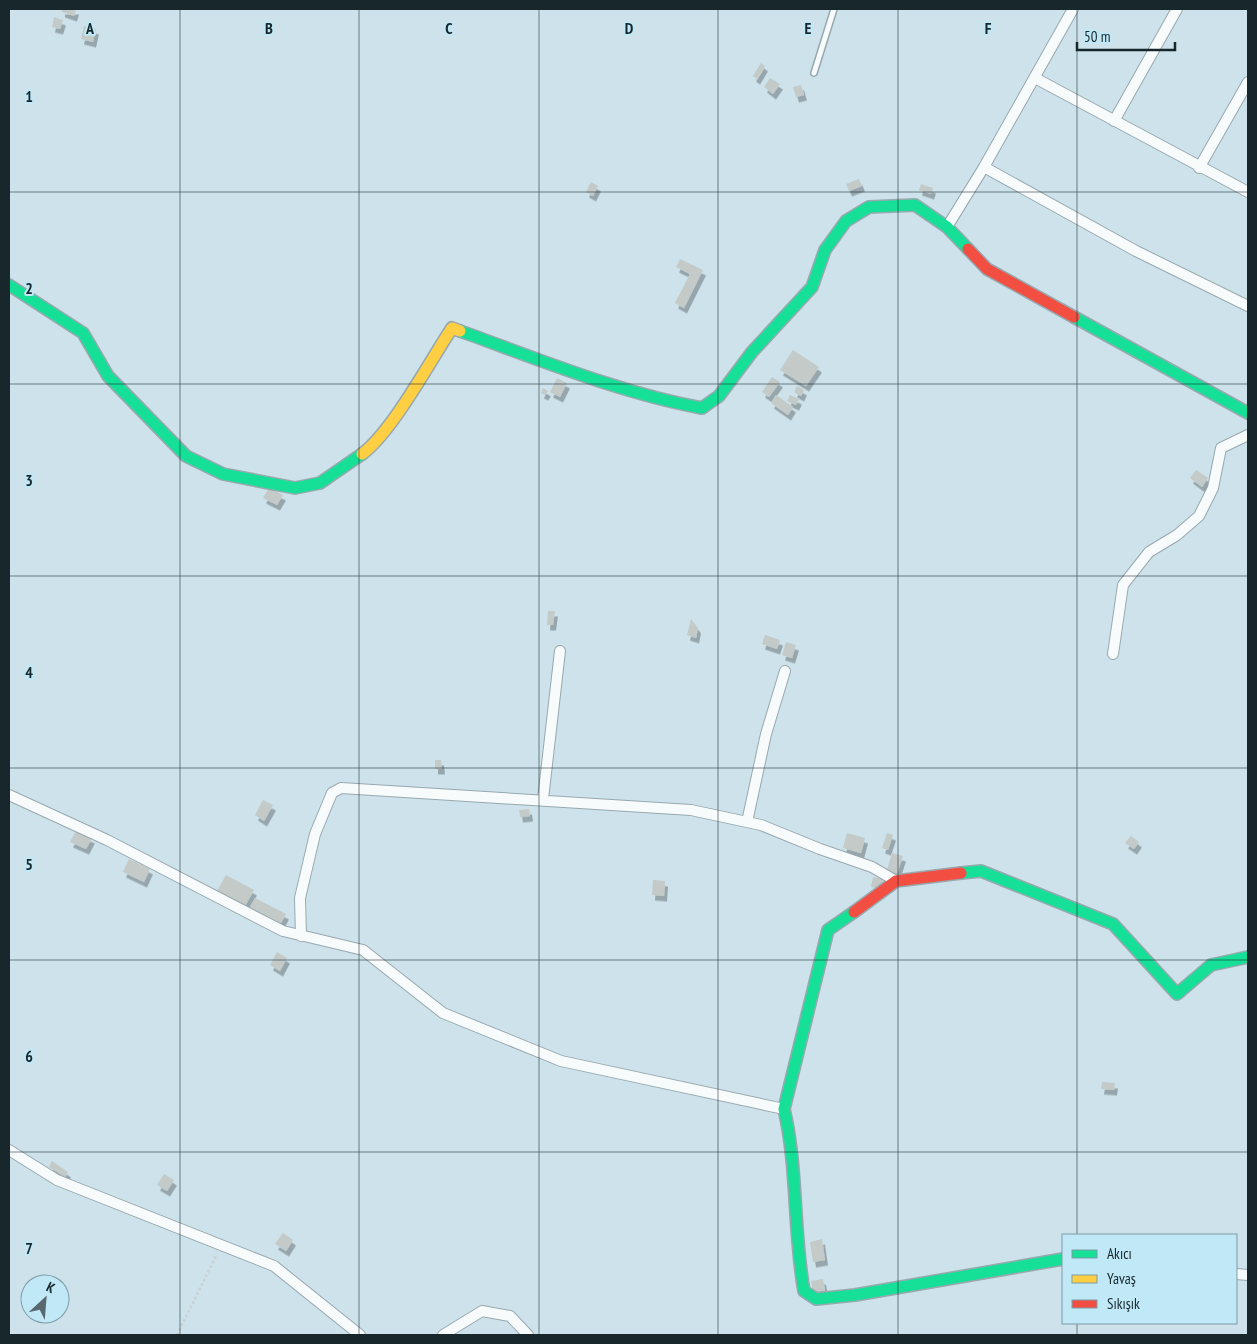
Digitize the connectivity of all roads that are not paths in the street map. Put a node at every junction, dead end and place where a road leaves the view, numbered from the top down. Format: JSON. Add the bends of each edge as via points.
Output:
{"nodes":[{"id":1,"x":834,"y":9,"type":"edge"},
{"id":2,"x":1073,"y":9,"type":"edge"},
{"id":3,"x":1177,"y":9,"type":"edge"},
{"id":4,"x":814,"y":73,"type":"dead end"},
{"id":5,"x":1035,"y":78,"type":"junction"},
{"id":6,"x":1248,"y":82,"type":"edge"},
{"id":7,"x":1114,"y":121,"type":"junction"},
{"id":8,"x":984,"y":167,"type":"junction"},
{"id":9,"x":1199,"y":168,"type":"junction"},
{"id":10,"x":1248,"y":192,"type":"edge"},
{"id":11,"x":947,"y":227,"type":"junction"},
{"id":12,"x":9,"y":285,"type":"edge"},
{"id":13,"x":1248,"y":306,"type":"edge"},
{"id":14,"x":1248,"y":412,"type":"edge"},
{"id":15,"x":1248,"y":435,"type":"edge"},
{"id":16,"x":560,"y":651,"type":"dead end"},
{"id":17,"x":1113,"y":654,"type":"dead end"},
{"id":18,"x":785,"y":671,"type":"dead end"},
{"id":19,"x":9,"y":796,"type":"edge"},
{"id":20,"x":543,"y":800,"type":"junction"},
{"id":21,"x":747,"y":822,"type":"junction"},
{"id":22,"x":896,"y":881,"type":"junction"},
{"id":23,"x":301,"y":936,"type":"junction"},
{"id":24,"x":1248,"y":957,"type":"edge"},
{"id":25,"x":784,"y":1109,"type":"junction"},
{"id":26,"x":9,"y":1150,"type":"edge"},
{"id":27,"x":1062,"y":1259,"type":"edge"},
{"id":28,"x":360,"y":1335,"type":"edge"},
{"id":29,"x":442,"y":1335,"type":"edge"},
{"id":30,"x":528,"y":1335,"type":"edge"}],
"edges":[{"from":1,"to":4,"type":"lane"},
{"from":2,"to":5,"type":"street"},
{"from":3,"to":7,"type":"street"},
{"from":5,"to":7,"type":"street"},
{"from":5,"to":8,"type":"street"},
{"from":6,"to":9,"type":"street"},
{"from":7,"to":9,"type":"street"},
{"from":8,"to":11,"type":"street"},
{"from":8,"to":13,"type":"street","via":[[1136,251]]},
{"from":9,"to":10,"type":"street"},
{"from":11,"to":12,"type":"street","via":[[915,206],[870,207],[846,221],[825,250],[812,287],[752,352],[719,396],[702,408],[575,372],[452,328],[371,447],[320,483],[295,488],[223,474],[186,456],[108,376],[83,333]]},
{"from":11,"to":14,"type":"street","via":[[987,269]]},
{"from":15,"to":17,"type":"street","via":[[1221,448],[1213,488],[1199,516],[1177,535],[1149,552],[1123,585]]},
{"from":16,"to":20,"type":"street"},
{"from":18,"to":21,"type":"street","via":[[766,734]]},
{"from":19,"to":23,"type":"street","via":[[107,840],[283,931]]},
{"from":20,"to":21,"type":"street","via":[[691,810]]},
{"from":20,"to":23,"type":"street","via":[[342,788],[332,793],[315,834],[300,898]]},
{"from":21,"to":22,"type":"street","via":[[872,867]]},
{"from":22,"to":24,"type":"street","via":[[982,872],[1113,924],[1177,994],[1212,965]]},
{"from":22,"to":25,"type":"street","via":[[828,930]]},
{"from":23,"to":25,"type":"street","via":[[363,950],[443,1013],[561,1062]]},
{"from":25,"to":27,"type":"street","via":[[790,1135],[804,1291],[816,1299],[933,1283]]},
{"from":26,"to":28,"type":"street","via":[[57,1180],[274,1266]]},
{"from":29,"to":30,"type":"street","via":[[482,1311],[510,1316]]}]}
